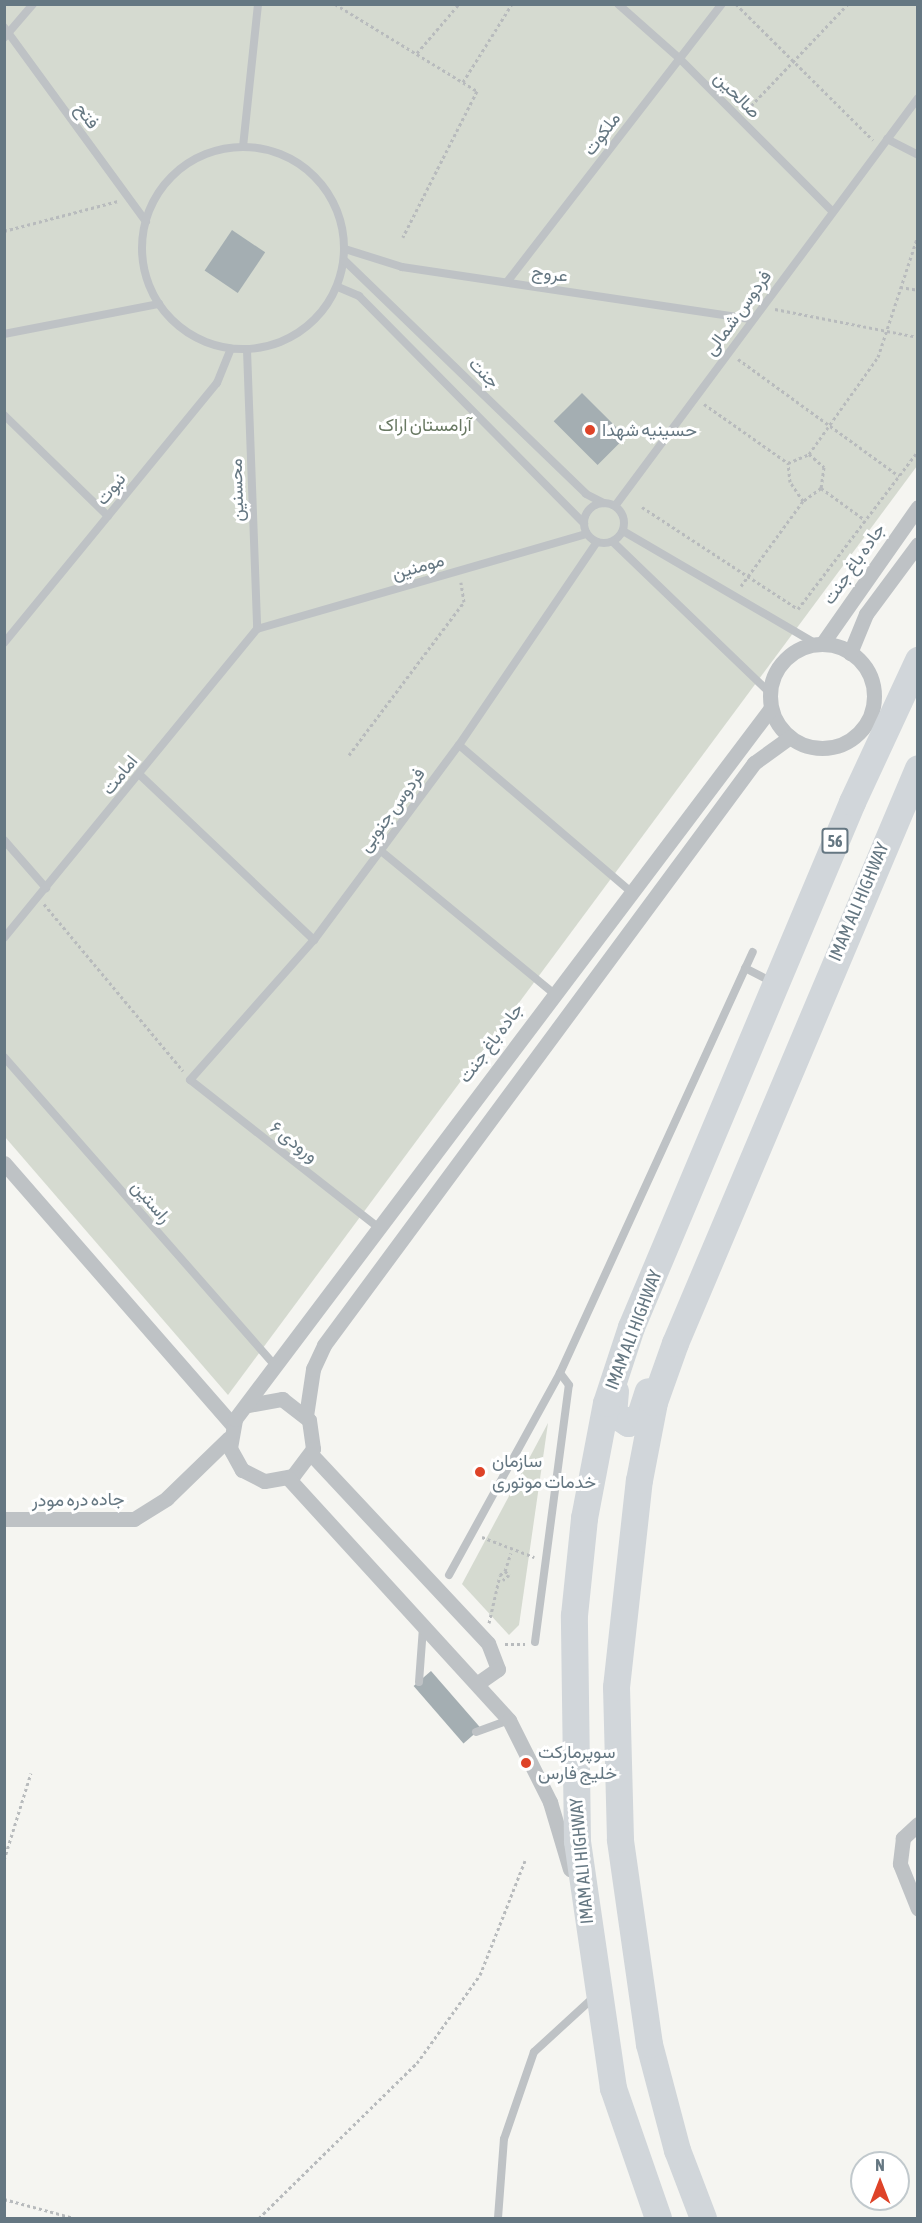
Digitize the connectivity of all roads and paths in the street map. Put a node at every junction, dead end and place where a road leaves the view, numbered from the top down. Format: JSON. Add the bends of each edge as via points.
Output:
{"nodes":[{"id":1,"x":33,"y":4,"type":"edge"},
{"id":2,"x":258,"y":4,"type":"edge"},
{"id":3,"x":335,"y":4,"type":"edge"},
{"id":4,"x":459,"y":4,"type":"edge"},
{"id":5,"x":512,"y":4,"type":"edge"},
{"id":6,"x":618,"y":4,"type":"edge"},
{"id":7,"x":722,"y":4,"type":"edge"},
{"id":8,"x":736,"y":4,"type":"edge"},
{"id":9,"x":848,"y":4,"type":"edge"},
{"id":10,"x":6,"y":32,"type":"edge"},
{"id":11,"x":417,"y":53,"type":"junction"},
{"id":12,"x":679,"y":58,"type":"junction"},
{"id":13,"x":794,"y":61,"type":"junction"},
{"id":14,"x":463,"y":82,"type":"junction"},
{"id":15,"x":918,"y":98,"type":"edge"},
{"id":16,"x":739,"y":118,"type":"junction"},
{"id":17,"x":887,"y":139,"type":"junction"},
{"id":18,"x":243,"y":147,"type":"junction"},
{"id":19,"x":881,"y":147,"type":"junction"},
{"id":20,"x":918,"y":155,"type":"edge"},
{"id":21,"x":128,"y":198,"type":"junction"},
{"id":22,"x":832,"y":211,"type":"junction"},
{"id":23,"x":146,"y":222,"type":"junction"},
{"id":24,"x":4,"y":231,"type":"edge"},
{"id":25,"x":918,"y":235,"type":"edge"},
{"id":26,"x":403,"y":237,"type":"dead end"},
{"id":27,"x":345,"y":249,"type":"junction"},
{"id":28,"x":345,"y":261,"type":"junction"},
{"id":29,"x":507,"y":282,"type":"junction"},
{"id":30,"x":338,"y":286,"type":"junction"},
{"id":31,"x":900,"y":287,"type":"junction"},
{"id":32,"x":918,"y":291,"type":"edge"},
{"id":33,"x":159,"y":304,"type":"junction"},
{"id":34,"x":761,"y":307,"type":"junction"},
{"id":35,"x":752,"y":319,"type":"junction"},
{"id":36,"x":918,"y":329,"type":"edge"},
{"id":37,"x":885,"y":331,"type":"junction"},
{"id":38,"x":4,"y":334,"type":"edge"},
{"id":39,"x":917,"y":337,"type":"edge"},
{"id":40,"x":231,"y":349,"type":"junction"},
{"id":41,"x":247,"y":350,"type":"junction"},
{"id":42,"x":728,"y":352,"type":"junction"},
{"id":43,"x":694,"y":398,"type":"junction"},
{"id":44,"x":4,"y":415,"type":"edge"},
{"id":45,"x":830,"y":425,"type":"junction"},
{"id":46,"x":918,"y":451,"type":"edge"},
{"id":47,"x":809,"y":454,"type":"junction"},
{"id":48,"x":788,"y":463,"type":"junction"},
{"id":49,"x":899,"y":476,"type":"junction"},
{"id":50,"x":821,"y":488,"type":"junction"},
{"id":51,"x":803,"y":501,"type":"junction"},
{"id":52,"x":604,"y":503,"type":"junction"},
{"id":53,"x":615,"y":506,"type":"junction"},
{"id":54,"x":642,"y":507,"type":"dead end"},
{"id":55,"x":918,"y":507,"type":"edge"},
{"id":56,"x":108,"y":516,"type":"junction"},
{"id":57,"x":865,"y":520,"type":"junction"},
{"id":58,"x":584,"y":523,"type":"junction"},
{"id":59,"x":623,"y":531,"type":"junction"},
{"id":60,"x":587,"y":534,"type":"junction"},
{"id":61,"x":597,"y":542,"type":"junction"},
{"id":62,"x":613,"y":542,"type":"junction"},
{"id":63,"x":918,"y":544,"type":"edge"},
{"id":64,"x":460,"y":571,"type":"junction"},
{"id":65,"x":748,"y":576,"type":"junction"},
{"id":66,"x":734,"y":595,"type":"junction"},
{"id":67,"x":257,"y":629,"type":"junction"},
{"id":68,"x":4,"y":643,"type":"edge"},
{"id":69,"x":819,"y":644,"type":"junction"},
{"id":70,"x":849,"y":652,"type":"junction"},
{"id":71,"x":918,"y":660,"type":"edge"},
{"id":72,"x":771,"y":701,"type":"junction"},
{"id":73,"x":790,"y":737,"type":"junction"},
{"id":74,"x":459,"y":745,"type":"junction"},
{"id":75,"x":349,"y":755,"type":"dead end"},
{"id":76,"x":918,"y":768,"type":"edge"},
{"id":77,"x":140,"y":775,"type":"junction"},
{"id":78,"x":4,"y":840,"type":"edge"},
{"id":79,"x":381,"y":851,"type":"junction"},
{"id":80,"x":46,"y":888,"type":"junction"},
{"id":81,"x":629,"y":890,"type":"junction"},
{"id":82,"x":38,"y":898,"type":"junction"},
{"id":83,"x":4,"y":938,"type":"edge"},
{"id":84,"x":314,"y":940,"type":"junction"},
{"id":85,"x":753,"y":952,"type":"dead end"},
{"id":86,"x":745,"y":968,"type":"junction"},
{"id":87,"x":774,"y":983,"type":"junction"},
{"id":88,"x":553,"y":993,"type":"junction"},
{"id":89,"x":4,"y":1057,"type":"edge"},
{"id":90,"x":190,"y":1080,"type":"junction"},
{"id":91,"x":475,"y":1097,"type":"junction"},
{"id":92,"x":495,"y":1112,"type":"junction"},
{"id":93,"x":4,"y":1163,"type":"edge"},
{"id":94,"x":378,"y":1228,"type":"junction"},
{"id":95,"x":632,"y":1327,"type":"junction"},
{"id":96,"x":675,"y":1343,"type":"junction"},
{"id":97,"x":276,"y":1367,"type":"junction"},
{"id":98,"x":560,"y":1373,"type":"junction"},
{"id":99,"x":248,"y":1405,"type":"junction"},
{"id":100,"x":306,"y":1416,"type":"junction"},
{"id":101,"x":231,"y":1431,"type":"junction"},
{"id":102,"x":311,"y":1454,"type":"junction"},
{"id":103,"x":288,"y":1478,"type":"junction"},
{"id":104,"x":4,"y":1519,"type":"edge"},
{"id":105,"x":472,"y":1532,"type":"junction"},
{"id":106,"x":511,"y":1552,"type":"junction"},
{"id":107,"x":545,"y":1560,"type":"junction"},
{"id":108,"x":449,"y":1575,"type":"dead end"},
{"id":109,"x":489,"y":1624,"type":"dead end"},
{"id":110,"x":423,"y":1628,"type":"junction"},
{"id":111,"x":535,"y":1642,"type":"dead end"},
{"id":112,"x":419,"y":1682,"type":"dead end"},
{"id":113,"x":478,"y":1683,"type":"junction"},
{"id":114,"x":509,"y":1720,"type":"junction"},
{"id":115,"x":477,"y":1732,"type":"dead end"},
{"id":116,"x":32,"y":1773,"type":"dead end"},
{"id":117,"x":918,"y":1824,"type":"edge"},
{"id":118,"x":4,"y":1860,"type":"edge"},
{"id":119,"x":525,"y":1861,"type":"dead end"},
{"id":120,"x":918,"y":1909,"type":"edge"},
{"id":121,"x":586,"y":1920,"type":"junction"},
{"id":122,"x":596,"y":1995,"type":"junction"},
{"id":123,"x":4,"y":2199,"type":"edge"},
{"id":124,"x":74,"y":2218,"type":"edge"},
{"id":125,"x":259,"y":2218,"type":"edge"},
{"id":126,"x":498,"y":2218,"type":"edge"},
{"id":127,"x":658,"y":2218,"type":"edge"},
{"id":128,"x":703,"y":2218,"type":"edge"}],
"edges":[{"from":1,"to":10,"type":"lane"},
{"from":2,"to":18,"type":"lane"},
{"from":3,"to":11,"type":"path"},
{"from":4,"to":11,"type":"path"},
{"from":5,"to":14,"type":"path"},
{"from":6,"to":12,"type":"lane","name":"صالحین"},
{"from":7,"to":12,"type":"lane","name":"ملکوت"},
{"from":8,"to":13,"type":"path"},
{"from":9,"to":13,"type":"path"},
{"from":10,"to":21,"type":"lane","name":"فتح"},
{"from":11,"to":14,"type":"path"},
{"from":12,"to":16,"type":"lane","name":"صالحین"},
{"from":12,"to":29,"type":"lane","name":"ملکوت"},
{"from":13,"to":16,"type":"path"},
{"from":13,"to":19,"type":"path"},
{"from":14,"to":26,"type":"path","via":[[477,91]]},
{"from":15,"to":17,"type":"lane","name":"فردوس شمالی"},
{"from":16,"to":22,"type":"lane","name":"صالحین"},
{"from":17,"to":19,"type":"lane","name":"فردوس شمالی"},
{"from":17,"to":20,"type":"lane"},
{"from":18,"to":23,"type":"lane","via":[[192,161],[166,184]]},
{"from":18,"to":27,"type":"lane","via":[[274,152],[303,166],[326,189],[340,217]]},
{"from":19,"to":22,"type":"lane","name":"فردوس شمالی"},
{"from":21,"to":23,"type":"lane","name":"فتح"},
{"from":21,"to":24,"type":"path"},
{"from":22,"to":34,"type":"lane","name":"فردوس شمالی"},
{"from":23,"to":33,"type":"lane","via":[[145,269]]},
{"from":25,"to":31,"type":"path"},
{"from":27,"to":28,"type":"lane"},
{"from":27,"to":29,"type":"lane","name":"عروج","via":[[402,267]]},
{"from":28,"to":30,"type":"lane"},
{"from":28,"to":52,"type":"lane","name":"جنت","via":[[586,494]]},
{"from":29,"to":35,"type":"lane","name":"عروج"},
{"from":30,"to":41,"type":"lane","via":[[317,319],[285,341]]},
{"from":30,"to":58,"type":"lane","via":[[359,296]]},
{"from":31,"to":32,"type":"path"},
{"from":31,"to":37,"type":"path"},
{"from":33,"to":38,"type":"lane"},
{"from":33,"to":40,"type":"lane","via":[[190,334]]},
{"from":34,"to":35,"type":"lane","name":"فردوس شمالی"},
{"from":34,"to":37,"type":"path"},
{"from":35,"to":42,"type":"lane","name":"فردوس شمالی"},
{"from":36,"to":39,"type":"path"},
{"from":37,"to":39,"type":"path"},
{"from":37,"to":45,"type":"path","via":[[878,357]]},
{"from":40,"to":41,"type":"lane"},
{"from":40,"to":56,"type":"lane","name":"نبوت","via":[[217,383]]},
{"from":41,"to":67,"type":"lane","name":"محسنین"},
{"from":42,"to":43,"type":"lane","name":"فردوس شمالی"},
{"from":42,"to":45,"type":"path"},
{"from":43,"to":48,"type":"path"},
{"from":43,"to":53,"type":"lane","name":"فردوس شمالی"},
{"from":44,"to":56,"type":"lane"},
{"from":45,"to":47,"type":"path"},
{"from":45,"to":49,"type":"path"},
{"from":46,"to":49,"type":"path"},
{"from":47,"to":48,"type":"path"},
{"from":47,"to":50,"type":"path","via":[[824,467]]},
{"from":48,"to":51,"type":"path","via":[[790,482]]},
{"from":49,"to":57,"type":"path"},
{"from":50,"to":51,"type":"path"},
{"from":50,"to":57,"type":"path"},
{"from":51,"to":65,"type":"path"},
{"from":52,"to":53,"type":"lane"},
{"from":52,"to":58,"type":"lane","via":[[590,509]]},
{"from":53,"to":59,"type":"lane","via":[[624,517]]},
{"from":54,"to":65,"type":"path"},
{"from":55,"to":69,"type":"street","name":"جاده باغ جنت"},
{"from":56,"to":68,"type":"lane","name":"نبوت"},
{"from":57,"to":65,"type":"path","via":[[798,609]]},
{"from":58,"to":60,"type":"lane"},
{"from":59,"to":62,"type":"lane"},
{"from":59,"to":66,"type":"lane"},
{"from":60,"to":61,"type":"lane"},
{"from":60,"to":64,"type":"lane","name":"مومنین"},
{"from":61,"to":62,"type":"lane"},
{"from":61,"to":74,"type":"lane","name":"فردوس جنوبی"},
{"from":62,"to":72,"type":"lane"},
{"from":63,"to":70,"type":"street","via":[[866,614]]},
{"from":64,"to":67,"type":"lane","name":"مومنین"},
{"from":64,"to":75,"type":"path","via":[[464,602]]},
{"from":65,"to":66,"type":"path"},
{"from":66,"to":69,"type":"lane"},
{"from":67,"to":77,"type":"lane","name":"امامت"},
{"from":69,"to":70,"type":"street"},
{"from":69,"to":72,"type":"street","via":[[782,662]]},
{"from":70,"to":73,"type":"street","via":[[873,684],[874,703],[865,726],[846,742],[827,748]]},
{"from":71,"to":87,"type":"highway","name":"IMAM ALI HIGHWAY","number":"56"},
{"from":72,"to":73,"type":"street"},
{"from":72,"to":81,"type":"street","name":"جاده باغ جنت"},
{"from":73,"to":92,"type":"street","via":[[754,763]]},
{"from":74,"to":79,"type":"lane","name":"فردوس جنوبی"},
{"from":74,"to":81,"type":"lane"},
{"from":76,"to":96,"type":"highway","name":"IMAM ALI HIGHWAY","number":"56"},
{"from":77,"to":80,"type":"lane","name":"امامت"},
{"from":77,"to":84,"type":"lane"},
{"from":78,"to":80,"type":"lane"},
{"from":79,"to":84,"type":"lane","name":"فردوس جنوبی"},
{"from":79,"to":88,"type":"lane"},
{"from":80,"to":82,"type":"lane","name":"امامت"},
{"from":81,"to":88,"type":"street","name":"جاده باغ جنت"},
{"from":82,"to":83,"type":"lane","name":"امامت"},
{"from":82,"to":90,"type":"path"},
{"from":84,"to":90,"type":"lane","name":"فردوس جنوبی"},
{"from":85,"to":86,"type":"lane"},
{"from":86,"to":87,"type":"lane"},
{"from":86,"to":98,"type":"lane"},
{"from":87,"to":95,"type":"highway","name":"IMAM ALI HIGHWAY","number":"56"},
{"from":88,"to":91,"type":"street","name":"جاده باغ جنت"},
{"from":89,"to":97,"type":"lane","name":"راستین"},
{"from":90,"to":94,"type":"lane","name":"ورودی ۶"},
{"from":91,"to":92,"type":"street"},
{"from":91,"to":94,"type":"street","name":"جاده باغ جنت"},
{"from":92,"to":100,"type":"street","via":[[324,1345],[313,1369]]},
{"from":93,"to":101,"type":"street"},
{"from":94,"to":97,"type":"street","name":"جاده باغ جنت"},
{"from":95,"to":96,"type":"highway","via":[[612,1406],[620,1422],[640,1415]]},
{"from":95,"to":121,"type":"highway","name":"IMAM ALI HIGHWAY","number":"56","via":[[597,1439],[577,1569],[576,1802]]},
{"from":96,"to":128,"type":"highway","name":"IMAM ALI HIGHWAY","number":"56","via":[[654,1402],[633,1518],[616,1687],[615,1776],[650,2044],[677,2150]]},
{"from":97,"to":99,"type":"street","name":"جاده باغ جنت"},
{"from":98,"to":105,"type":"lane"},
{"from":98,"to":107,"type":"lane","via":[[569,1385]]},
{"from":99,"to":100,"type":"street","via":[[282,1399]]},
{"from":99,"to":101,"type":"street"},
{"from":100,"to":102,"type":"street","via":[[313,1434]]},
{"from":101,"to":103,"type":"street","via":[[233,1457],[246,1473],[264,1481]]},
{"from":101,"to":104,"type":"street","name":"جاده دره مودر","via":[[167,1498],[134,1519]]},
{"from":102,"to":103,"type":"street"},
{"from":102,"to":113,"type":"street","via":[[488,1643],[498,1669]]},
{"from":103,"to":110,"type":"street"},
{"from":105,"to":106,"type":"path"},
{"from":105,"to":108,"type":"lane"},
{"from":106,"to":107,"type":"path"},
{"from":106,"to":109,"type":"path","via":[[506,1571],[509,1575],[503,1580]]},
{"from":107,"to":111,"type":"lane"},
{"from":110,"to":112,"type":"lane"},
{"from":110,"to":113,"type":"street"},
{"from":113,"to":114,"type":"street"},
{"from":114,"to":115,"type":"lane"},
{"from":114,"to":121,"type":"street","via":[[550,1802]]},
{"from":116,"to":118,"type":"path"},
{"from":117,"to":120,"type":"street","via":[[903,1838],[900,1864]]},
{"from":119,"to":125,"type":"path","via":[[480,1975],[417,2063]]},
{"from":121,"to":122,"type":"highway","name":"IMAM ALI HIGHWAY","number":"56"},
{"from":122,"to":126,"type":"lane","via":[[534,2052],[504,2139]]},
{"from":122,"to":127,"type":"highway","name":"IMAM ALI HIGHWAY","number":"56","via":[[613,2088]]},
{"from":123,"to":124,"type":"path"}]}
